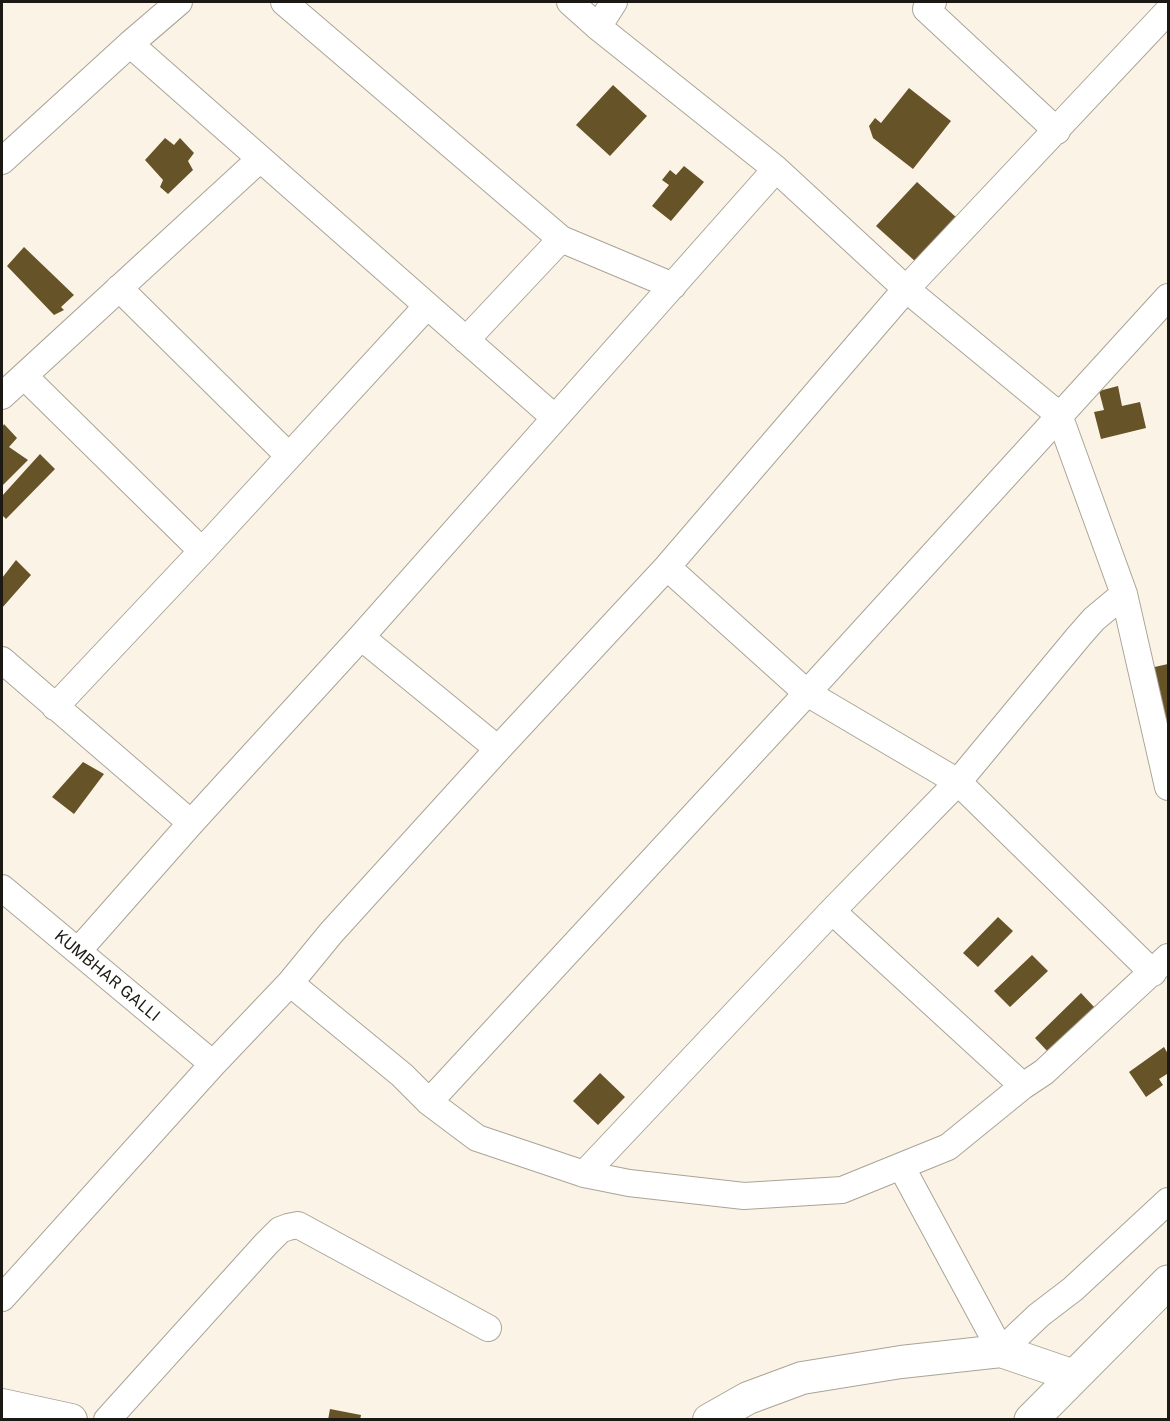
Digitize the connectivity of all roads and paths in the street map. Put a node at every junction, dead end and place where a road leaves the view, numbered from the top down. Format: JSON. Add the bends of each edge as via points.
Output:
{"nodes":[{"id":1,"x":179,"y":2,"type":"edge"},
{"id":2,"x":284,"y":2,"type":"edge"},
{"id":3,"x":570,"y":2,"type":"edge"},
{"id":4,"x":614,"y":2,"type":"edge"},
{"id":5,"x":925,"y":4,"type":"edge"},
{"id":6,"x":1168,"y":11,"type":"edge"},
{"id":7,"x":598,"y":27,"type":"junction"},
{"id":8,"x":130,"y":44,"type":"junction"},
{"id":9,"x":1057,"y":131,"type":"junction"},
{"id":10,"x":260,"y":159,"type":"junction"},
{"id":11,"x":2,"y":162,"type":"edge"},
{"id":12,"x":776,"y":169,"type":"junction"},
{"id":13,"x":561,"y":239,"type":"junction"},
{"id":14,"x":673,"y":286,"type":"junction"},
{"id":15,"x":119,"y":288,"type":"junction"},
{"id":16,"x":906,"y":289,"type":"junction"},
{"id":17,"x":1168,"y":297,"type":"edge"},
{"id":18,"x":427,"y":306,"type":"junction"},
{"id":19,"x":466,"y":340,"type":"junction"},
{"id":20,"x":24,"y":376,"type":"junction"},
{"id":21,"x":2,"y":396,"type":"edge"},
{"id":22,"x":1059,"y":415,"type":"junction"},
{"id":23,"x":555,"y":418,"type":"junction"},
{"id":24,"x":289,"y":456,"type":"junction"},
{"id":25,"x":202,"y":550,"type":"junction"},
{"id":26,"x":667,"y":567,"type":"junction"},
{"id":27,"x":1124,"y":594,"type":"junction"},
{"id":28,"x":361,"y":637,"type":"junction"},
{"id":29,"x":2,"y":660,"type":"edge"},
{"id":30,"x":807,"y":693,"type":"junction"},
{"id":31,"x":55,"y":707,"type":"junction"},
{"id":32,"x":498,"y":749,"type":"junction"},
{"id":33,"x":958,"y":782,"type":"junction"},
{"id":34,"x":1168,"y":787,"type":"edge"},
{"id":35,"x":191,"y":823,"type":"junction"},
{"id":36,"x":2,"y":888,"type":"edge"},
{"id":37,"x":832,"y":911,"type":"junction"},
{"id":38,"x":78,"y":951,"type":"junction"},
{"id":39,"x":1161,"y":965,"type":"edge"},
{"id":40,"x":290,"y":982,"type":"junction"},
{"id":41,"x":213,"y":1064,"type":"junction"},
{"id":42,"x":1023,"y":1086,"type":"junction"},
{"id":43,"x":429,"y":1102,"type":"junction"},
{"id":44,"x":901,"y":1166,"type":"junction"},
{"id":45,"x":584,"y":1174,"type":"junction"},
{"id":46,"x":1168,"y":1202,"type":"edge"},
{"id":47,"x":1165,"y":1292,"type":"edge"},
{"id":48,"x":2,"y":1298,"type":"edge"},
{"id":49,"x":488,"y":1328,"type":"dead end"},
{"id":50,"x":1001,"y":1351,"type":"junction"},
{"id":51,"x":1074,"y":1376,"type":"junction"},
{"id":52,"x":2,"y":1405,"type":"edge"},
{"id":53,"x":71,"y":1419,"type":"edge"},
{"id":54,"x":107,"y":1419,"type":"edge"},
{"id":55,"x":709,"y":1419,"type":"edge"},
{"id":56,"x":1031,"y":1419,"type":"edge"}],
"edges":[{"from":1,"to":8,"type":"street"},
{"from":2,"to":13,"type":"street"},
{"from":3,"to":7,"type":"street"},
{"from":4,"to":7,"type":"street"},
{"from":5,"to":9,"type":"street"},
{"from":6,"to":9,"type":"street"},
{"from":7,"to":12,"type":"street"},
{"from":8,"to":10,"type":"street"},
{"from":8,"to":11,"type":"street"},
{"from":9,"to":16,"type":"street"},
{"from":10,"to":15,"type":"street"},
{"from":10,"to":18,"type":"street"},
{"from":12,"to":14,"type":"street"},
{"from":12,"to":16,"type":"street"},
{"from":13,"to":14,"type":"street"},
{"from":13,"to":19,"type":"street"},
{"from":14,"to":23,"type":"street"},
{"from":15,"to":20,"type":"street"},
{"from":15,"to":24,"type":"street"},
{"from":16,"to":22,"type":"street"},
{"from":16,"to":26,"type":"street"},
{"from":17,"to":22,"type":"street"},
{"from":18,"to":19,"type":"street"},
{"from":18,"to":24,"type":"street"},
{"from":19,"to":23,"type":"street"},
{"from":20,"to":21,"type":"street"},
{"from":20,"to":25,"type":"street"},
{"from":22,"to":27,"type":"street"},
{"from":22,"to":30,"type":"street"},
{"from":23,"to":28,"type":"street"},
{"from":24,"to":25,"type":"street"},
{"from":25,"to":31,"type":"street"},
{"from":26,"to":30,"type":"street"},
{"from":26,"to":32,"type":"street"},
{"from":27,"to":33,"type":"street","via":[[1078,636]]},
{"from":27,"to":34,"type":"street"},
{"from":28,"to":32,"type":"street"},
{"from":28,"to":35,"type":"street"},
{"from":29,"to":31,"type":"street"},
{"from":30,"to":33,"type":"street"},
{"from":30,"to":43,"type":"street"},
{"from":31,"to":35,"type":"street"},
{"from":32,"to":40,"type":"street"},
{"from":33,"to":37,"type":"street"},
{"from":33,"to":39,"type":"street"},
{"from":35,"to":38,"type":"street"},
{"from":36,"to":38,"type":"street","name":"KUMBHAR GALLI"},
{"from":37,"to":42,"type":"street"},
{"from":37,"to":45,"type":"street"},
{"from":38,"to":41,"type":"street","name":"KUMBHAR GALLI"},
{"from":39,"to":42,"type":"street","via":[[1044,1072]]},
{"from":40,"to":41,"type":"street"},
{"from":40,"to":43,"type":"street"},
{"from":41,"to":48,"type":"street"},
{"from":42,"to":44,"type":"street","via":[[948,1147]]},
{"from":43,"to":45,"type":"street","via":[[477,1138]]},
{"from":44,"to":45,"type":"street","via":[[842,1190],[744,1196],[629,1184]]},
{"from":44,"to":50,"type":"street"},
{"from":46,"to":50,"type":"street"},
{"from":47,"to":51,"type":"main road"},
{"from":49,"to":54,"type":"street","via":[[298,1225],[288,1227],[266,1244]]},
{"from":50,"to":51,"type":"street"},
{"from":50,"to":55,"type":"street","via":[[802,1378],[748,1398]]},
{"from":51,"to":56,"type":"main road"},
{"from":52,"to":53,"type":"street"}]}
